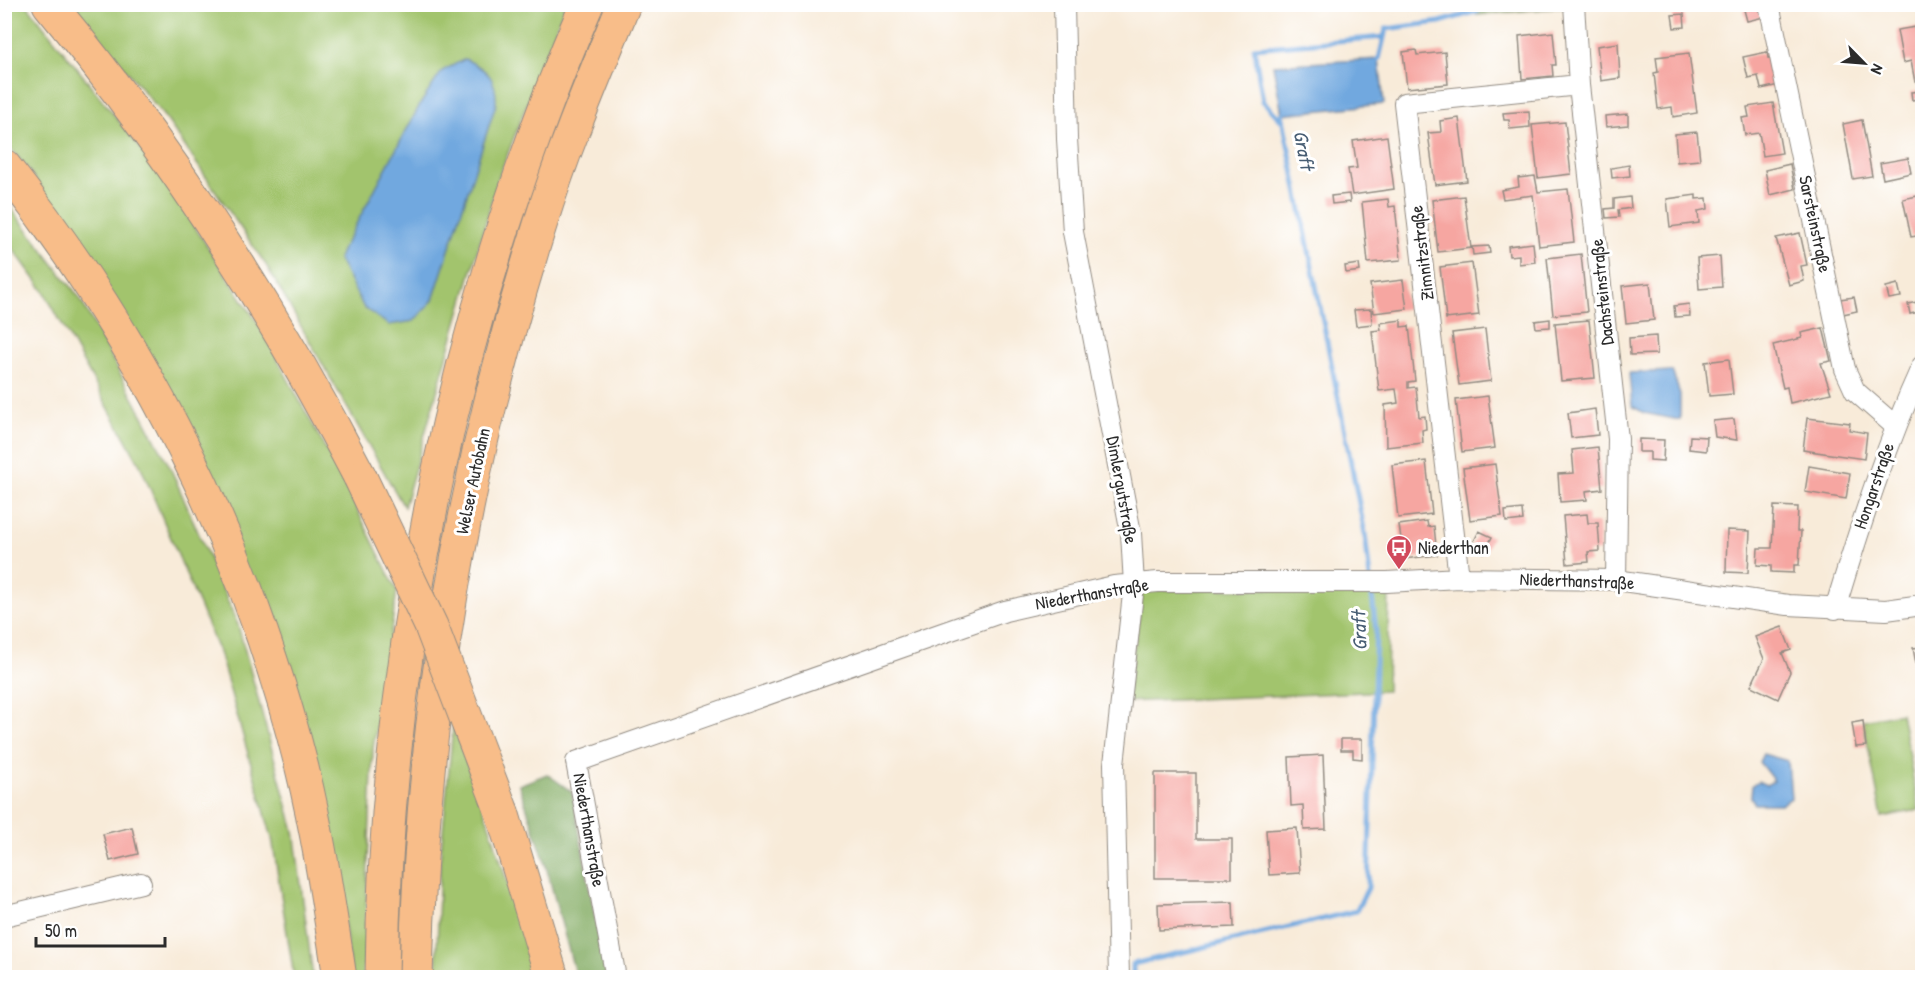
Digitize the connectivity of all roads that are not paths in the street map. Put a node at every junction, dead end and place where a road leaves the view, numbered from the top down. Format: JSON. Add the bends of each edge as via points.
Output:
{"nodes":[{"id":1,"x":49,"y":4,"type":"edge"},
{"id":2,"x":586,"y":4,"type":"edge"},
{"id":3,"x":624,"y":4,"type":"edge"},
{"id":4,"x":1064,"y":4,"type":"edge"},
{"id":5,"x":1574,"y":4,"type":"edge"},
{"id":6,"x":1769,"y":4,"type":"edge"},
{"id":7,"x":1580,"y":85,"type":"junction"},
{"id":8,"x":4,"y":166,"type":"edge"},
{"id":9,"x":1923,"y":366,"type":"edge"},
{"id":10,"x":1895,"y":426,"type":"junction"},
{"id":11,"x":1459,"y":578,"type":"junction"},
{"id":12,"x":1616,"y":580,"type":"junction"},
{"id":13,"x":1134,"y":585,"type":"junction"},
{"id":14,"x":1923,"y":605,"type":"edge"},
{"id":15,"x":1835,"y":609,"type":"junction"},
{"id":16,"x":141,"y":883,"type":"dead end"},
{"id":17,"x":4,"y":916,"type":"edge"},
{"id":18,"x":340,"y":978,"type":"edge"},
{"id":19,"x":382,"y":978,"type":"edge"},
{"id":20,"x":416,"y":978,"type":"edge"},
{"id":21,"x":552,"y":978,"type":"edge"},
{"id":22,"x":616,"y":978,"type":"edge"},
{"id":23,"x":1119,"y":978,"type":"edge"}],
"edges":[{"from":1,"to":21,"type":"highway","bridge":true,"via":[[206,215],[317,394],[360,477],[431,626],[502,812]]},
{"from":2,"to":19,"type":"highway","name":"Welser Autobahn","via":[[505,226],[441,462],[401,693],[386,846]]},
{"from":3,"to":20,"type":"highway","name":"Welser Autobahn","via":[[540,224],[475,465],[450,590],[433,716],[422,828]]},
{"from":4,"to":13,"type":"street","name":"Dimlergutstraße","via":[[1073,232],[1131,533]]},
{"from":5,"to":7,"type":"street","name":"Dachsteinstraße"},
{"from":6,"to":10,"type":"street","name":"Sarsteinstraße","via":[[1845,369],[1855,391]]},
{"from":7,"to":11,"type":"street","name":"Zimnitzstraße","via":[[1404,103]]},
{"from":7,"to":12,"type":"street","name":"Dachsteinstraße","via":[[1618,439]]},
{"from":8,"to":18,"type":"highway","via":[[63,244],[138,359],[219,521],[274,671],[302,768]]},
{"from":9,"to":10,"type":"street","name":"Hongarstraße"},
{"from":10,"to":15,"type":"street","name":"Hongarstraße"},
{"from":11,"to":12,"type":"street","name":"Niederthanstraße"},
{"from":11,"to":13,"type":"street","name":"Niederthanstraße"},
{"from":12,"to":15,"type":"street","name":"Niederthanstraße"},
{"from":13,"to":22,"type":"street","name":"Niederthanstraße","via":[[1005,611],[576,762]]},
{"from":13,"to":23,"type":"street","name":"Dimlergutstraße","via":[[1114,764]]},
{"from":14,"to":15,"type":"street","name":"Niederthanstraße","via":[[1886,610]]},
{"from":16,"to":17,"type":"street"}]}
